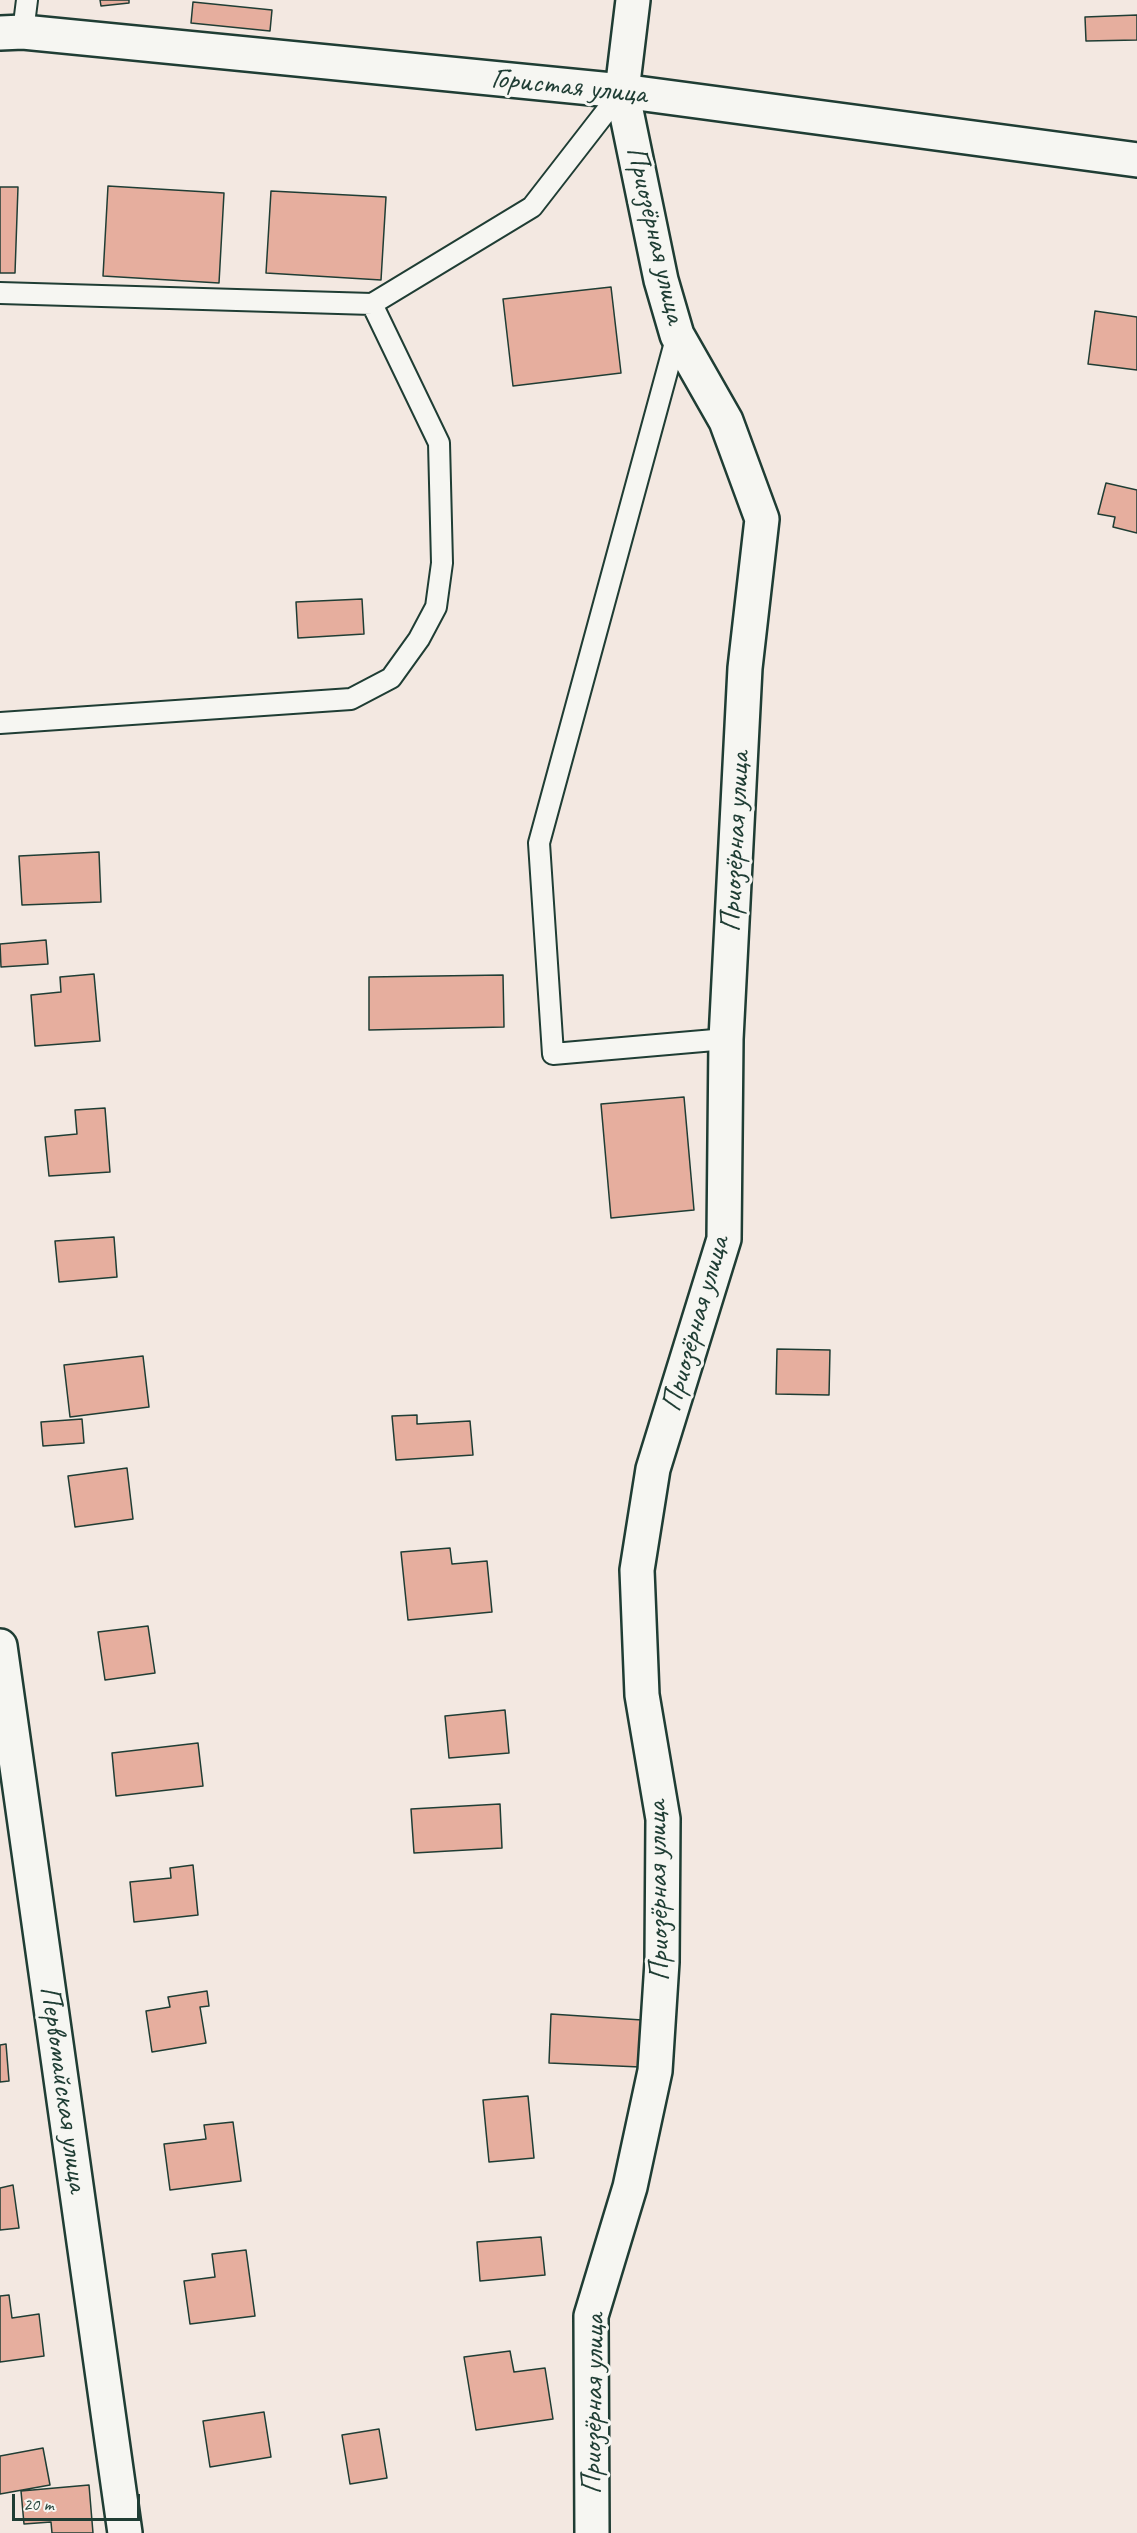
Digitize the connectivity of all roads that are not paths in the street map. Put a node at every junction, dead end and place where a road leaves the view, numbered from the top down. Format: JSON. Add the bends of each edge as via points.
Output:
{"nodes":[{"id":1,"x":27,"y":0,"type":"edge"},
{"id":2,"x":633,"y":0,"type":"edge"},
{"id":3,"x":12,"y":33,"type":"edge"},
{"id":4,"x":622,"y":92,"type":"junction"},
{"id":5,"x":1137,"y":160,"type":"edge"},
{"id":6,"x":0,"y":293,"type":"edge"},
{"id":7,"x":372,"y":304,"type":"junction"},
{"id":8,"x":677,"y":335,"type":"junction"},
{"id":9,"x":0,"y":723,"type":"edge"},
{"id":10,"x":726,"y":1039,"type":"junction"},
{"id":11,"x":0,"y":1646,"type":"edge"},
{"id":12,"x":125,"y":2533,"type":"edge"},
{"id":13,"x":592,"y":2533,"type":"edge"}],
"edges":[{"from":1,"to":3,"type":"lane"},
{"from":2,"to":4,"type":"street","name":"Приозёрная улица"},
{"from":3,"to":4,"type":"street","name":"Гористая улица"},
{"from":4,"to":5,"type":"street","name":"Гористая улица"},
{"from":4,"to":7,"type":"lane","via":[[532,207]]},
{"from":4,"to":8,"type":"street","name":"Приозёрная улица","via":[[661,280]]},
{"from":6,"to":7,"type":"lane"},
{"from":7,"to":9,"type":"lane","via":[[439,443],[442,563],[436,607],[391,678],[351,699]]},
{"from":8,"to":10,"type":"street","name":"Приозёрная улица","via":[[726,422],[762,519],[745,668]]},
{"from":8,"to":10,"type":"lane","via":[[539,843],[553,1054]]},
{"from":10,"to":13,"type":"street","name":"Приозёрная улица","via":[[724,1239],[654,1469],[637,1570],[642,1695],[663,1819],[662,1962],[655,2071],[630,2187],[591,2316]]},
{"from":11,"to":12,"type":"street","name":"Первомайская улица"}]}
